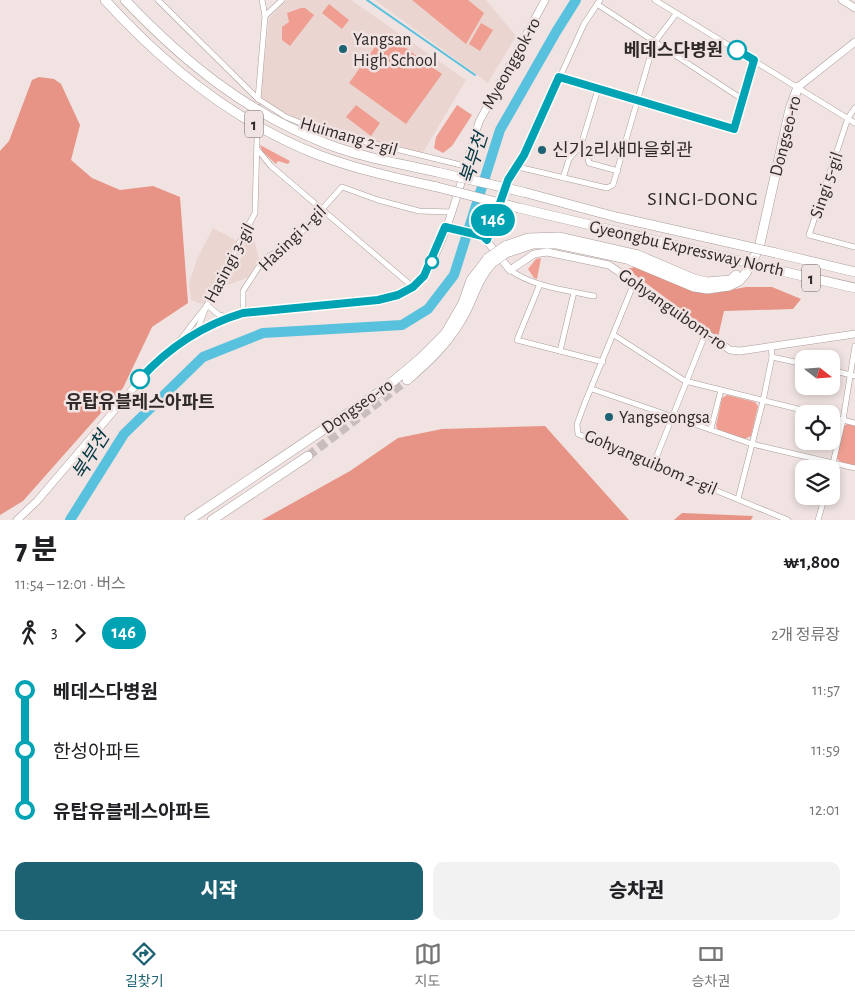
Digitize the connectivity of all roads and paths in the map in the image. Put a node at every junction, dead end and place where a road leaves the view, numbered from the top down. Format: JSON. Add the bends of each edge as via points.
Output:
{"nodes":[{"id":1,"x":105,"y":0,"type":"edge"},
{"id":2,"x":125,"y":0,"type":"edge"},
{"id":3,"x":158,"y":0,"type":"edge"},
{"id":4,"x":262,"y":0,"type":"edge"},
{"id":5,"x":282,"y":0,"type":"edge"},
{"id":6,"x":545,"y":0,"type":"edge"},
{"id":7,"x":655,"y":0,"type":"edge"},
{"id":8,"x":842,"y":0,"type":"edge"},
{"id":9,"x":598,"y":2,"type":"edge"},
{"id":10,"x":855,"y":8,"type":"edge"},
{"id":11,"x":676,"y":14,"type":"junction"},
{"id":12,"x":266,"y":16,"type":"junction"},
{"id":13,"x":855,"y":42,"type":"edge"},
{"id":14,"x":654,"y":44,"type":"junction"},
{"id":15,"x":754,"y":60,"type":"junction"},
{"id":16,"x":559,"y":77,"type":"junction"},
{"id":17,"x":798,"y":87,"type":"junction"},
{"id":18,"x":598,"y":90,"type":"junction"},
{"id":19,"x":258,"y":99,"type":"junction"},
{"id":20,"x":742,"y":99,"type":"junction"},
{"id":21,"x":639,"y":101,"type":"junction"},
{"id":22,"x":855,"y":108,"type":"edge"},
{"id":23,"x":848,"y":118,"type":"junction"},
{"id":24,"x":855,"y":123,"type":"edge"},
{"id":25,"x":257,"y":139,"type":"tunnel mouth"},
{"id":26,"x":580,"y":146,"type":"junction"},
{"id":27,"x":257,"y":149,"type":"junction"},
{"id":28,"x":464,"y":166,"type":"junction"},
{"id":29,"x":518,"y":167,"type":"junction"},
{"id":30,"x":618,"y":171,"type":"junction"},
{"id":31,"x":563,"y":178,"type":"junction"},
{"id":32,"x":322,"y":209,"type":"junction"},
{"id":33,"x":451,"y":212,"type":"junction"},
{"id":34,"x":445,"y":227,"type":"junction"},
{"id":35,"x":485,"y":238,"type":"junction"},
{"id":36,"x":855,"y":247,"type":"edge"},
{"id":37,"x":490,"y":260,"type":"junction"},
{"id":38,"x":510,"y":270,"type":"junction"},
{"id":39,"x":855,"y":272,"type":"edge"},
{"id":40,"x":634,"y":282,"type":"junction"},
{"id":41,"x":540,"y":284,"type":"junction"},
{"id":42,"x":413,"y":287,"type":"junction"},
{"id":43,"x":855,"y":288,"type":"edge"},
{"id":44,"x":574,"y":292,"type":"junction"},
{"id":45,"x":594,"y":296,"type":"dead end"},
{"id":46,"x":207,"y":306,"type":"junction"},
{"id":47,"x":243,"y":313,"type":"junction"},
{"id":48,"x":228,"y":317,"type":"junction"},
{"id":49,"x":196,"y":333,"type":"junction"},
{"id":50,"x":705,"y":334,"type":"junction"},
{"id":51,"x":855,"y":334,"type":"edge"},
{"id":52,"x":614,"y":335,"type":"junction"},
{"id":53,"x":771,"y":346,"type":"junction"},
{"id":54,"x":855,"y":346,"type":"edge"},
{"id":55,"x":175,"y":347,"type":"junction"},
{"id":56,"x":560,"y":351,"type":"junction"},
{"id":57,"x":772,"y":357,"type":"junction"},
{"id":58,"x":603,"y":362,"type":"junction"},
{"id":59,"x":795,"y":362,"type":"edge"},
{"id":60,"x":840,"y":372,"type":"edge"},
{"id":61,"x":853,"y":375,"type":"edge"},
{"id":62,"x":407,"y":380,"type":"tunnel mouth"},
{"id":63,"x":685,"y":380,"type":"junction"},
{"id":64,"x":592,"y":389,"type":"junction"},
{"id":65,"x":721,"y":390,"type":"junction"},
{"id":66,"x":763,"y":401,"type":"junction"},
{"id":67,"x":795,"y":409,"type":"edge"},
{"id":68,"x":672,"y":416,"type":"junction"},
{"id":69,"x":840,"y":419,"type":"edge"},
{"id":70,"x":843,"y":420,"type":"junction"},
{"id":71,"x":855,"y":423,"type":"edge"},
{"id":72,"x":711,"y":429,"type":"junction"},
{"id":73,"x":752,"y":444,"type":"junction"},
{"id":74,"x":308,"y":456,"type":"tunnel mouth"},
{"id":75,"x":818,"y":460,"type":"edge"},
{"id":76,"x":835,"y":460,"type":"edge"},
{"id":77,"x":654,"y":463,"type":"junction"},
{"id":78,"x":840,"y":465,"type":"edge"},
{"id":79,"x":855,"y":468,"type":"edge"},
{"id":80,"x":738,"y":499,"type":"junction"},
{"id":81,"x":822,"y":505,"type":"edge"},
{"id":82,"x":17,"y":520,"type":"edge"},
{"id":83,"x":189,"y":520,"type":"edge"},
{"id":84,"x":212,"y":520,"type":"edge"},
{"id":85,"x":788,"y":520,"type":"edge"},
{"id":86,"x":818,"y":520,"type":"edge"}],
"edges":[{"from":1,"to":43,"type":"highway","name":"Gyeongbu Expressway North","number":"1","bridge":true,"via":[[162,58],[207,94],[249,122],[324,157],[379,174]]},
{"from":2,"to":39,"type":"highway","number":"1","bridge":true,"via":[[183,58],[214,82],[261,113],[329,144],[373,158]]},
{"from":3,"to":19,"type":"street","name":"Huimang 2-gil"},
{"from":4,"to":12,"type":"street"},
{"from":5,"to":12,"type":"street"},
{"from":6,"to":28,"type":"main road","name":"Myeonggok-ro","via":[[488,101]]},
{"from":7,"to":11,"type":"street"},
{"from":8,"to":10,"type":"main road"},
{"from":9,"to":14,"type":"street"},
{"from":9,"to":16,"type":"street"},
{"from":11,"to":14,"type":"street"},
{"from":11,"to":15,"type":"street"},
{"from":12,"to":19,"type":"street"},
{"from":13,"to":17,"type":"main road"},
{"from":14,"to":20,"type":"street"},
{"from":14,"to":21,"type":"street"},
{"from":15,"to":17,"type":"street"},
{"from":15,"to":20,"type":"street"},
{"from":16,"to":18,"type":"street"},
{"from":16,"to":29,"type":"street"},
{"from":17,"to":23,"type":"street"},
{"from":17,"to":37,"type":"highway","name":"Dongseo-ro","bridge":true,"via":[[790,109],[759,248],[739,281],[718,288],[694,287],[627,259],[557,244],[533,244],[505,250]]},
{"from":18,"to":21,"type":"street"},
{"from":18,"to":26,"type":"street"},
{"from":19,"to":28,"type":"street","name":"Huimang 2-gil","via":[[305,126]]},
{"from":20,"to":21,"type":"street","via":[[734,129]]},
{"from":21,"to":30,"type":"street"},
{"from":22,"to":23,"type":"street"},
{"from":23,"to":24,"type":"street"},
{"from":23,"to":36,"type":"street","name":"Singi 5-gil","via":[[809,235]]},
{"from":25,"to":27,"type":"street","name":"Hasingi 3-gil"},
{"from":26,"to":30,"type":"street","via":[[589,163]]},
{"from":26,"to":31,"type":"street","via":[[569,159]]},
{"from":27,"to":32,"type":"street"},
{"from":27,"to":46,"type":"street","name":"Hasingi 3-gil","via":[[254,213]]},
{"from":28,"to":33,"type":"main road","name":"Myeonggok-ro"},
{"from":29,"to":31,"type":"street"},
{"from":29,"to":35,"type":"street","via":[[508,180]]},
{"from":30,"to":31,"type":"street","via":[[613,185],[606,188]]},
{"from":32,"to":33,"type":"street","name":"Hasingi 1-gil","via":[[342,187],[419,211]]},
{"from":32,"to":42,"type":"street"},
{"from":32,"to":47,"type":"street","name":"Hasingi 1-gil","via":[[290,245],[260,265],[243,291]]},
{"from":33,"to":34,"type":"main road","name":"Myeonggok-ro"},
{"from":34,"to":35,"type":"main road"},
{"from":34,"to":42,"type":"main road","name":"Myeonggok-ro","via":[[428,269]]},
{"from":35,"to":38,"type":"main road"},
{"from":37,"to":62,"type":"highway","name":"Dongseo-ro","via":[[452,334],[439,352]]},
{"from":37,"to":83,"type":"highway","name":"Dongseo-ro","via":[[471,280],[463,303],[445,334],[422,357],[384,389]]},
{"from":38,"to":40,"type":"main road","name":"Gohyanguibom-ro","via":[[534,254],[546,252],[609,265]]},
{"from":38,"to":41,"type":"street"},
{"from":40,"to":50,"type":"main road","name":"Gohyanguibom-ro"},
{"from":40,"to":52,"type":"street","name":"Gohyanguibom 2-gil"},
{"from":41,"to":44,"type":"street"},
{"from":41,"to":56,"type":"street","via":[[517,340]]},
{"from":42,"to":47,"type":"main road","name":"Myeonggok-ro","via":[[378,300]]},
{"from":44,"to":45,"type":"street"},
{"from":44,"to":56,"type":"street"},
{"from":46,"to":48,"type":"street"},
{"from":46,"to":49,"type":"street"},
{"from":46,"to":55,"type":"street","name":"Hasingi 3-gil"},
{"from":47,"to":48,"type":"main road","name":"Myeonggok-ro"},
{"from":48,"to":49,"type":"main road","name":"Myeonggok-ro"},
{"from":49,"to":55,"type":"main road","name":"Myeonggok-ro"},
{"from":50,"to":53,"type":"main road","name":"Gohyanguibom-ro","via":[[733,351]]},
{"from":50,"to":63,"type":"street"},
{"from":51,"to":53,"type":"main road","name":"Gohyanguibom-ro"},
{"from":52,"to":58,"type":"street","name":"Gohyanguibom 2-gil"},
{"from":52,"to":63,"type":"street"},
{"from":53,"to":57,"type":"street"},
{"from":54,"to":61,"type":"street"},
{"from":55,"to":82,"type":"main road","name":"Myeonggok-ro","via":[[148,371]]},
{"from":56,"to":58,"type":"street"},
{"from":57,"to":59,"type":"street"},
{"from":57,"to":66,"type":"street"},
{"from":58,"to":64,"type":"street","name":"Gohyanguibom 2-gil"},
{"from":60,"to":61,"type":"street"},
{"from":61,"to":70,"type":"street"},
{"from":63,"to":65,"type":"street"},
{"from":63,"to":68,"type":"street"},
{"from":64,"to":68,"type":"street"},
{"from":64,"to":77,"type":"street","name":"Gohyanguibom 2-gil","via":[[577,424],[578,434]]},
{"from":65,"to":66,"type":"street"},
{"from":65,"to":72,"type":"street"},
{"from":66,"to":67,"type":"street"},
{"from":66,"to":73,"type":"street"},
{"from":68,"to":72,"type":"street"},
{"from":68,"to":77,"type":"street"},
{"from":69,"to":70,"type":"street"},
{"from":70,"to":71,"type":"street"},
{"from":70,"to":76,"type":"street"},
{"from":72,"to":73,"type":"street"},
{"from":73,"to":75,"type":"street"},
{"from":73,"to":80,"type":"street"},
{"from":74,"to":84,"type":"highway"},
{"from":77,"to":80,"type":"street","name":"Gohyanguibom 2-gil"},
{"from":78,"to":79,"type":"street"},
{"from":80,"to":85,"type":"street","name":"Gohyanguibom 2-gil"},
{"from":81,"to":86,"type":"street"}]}
